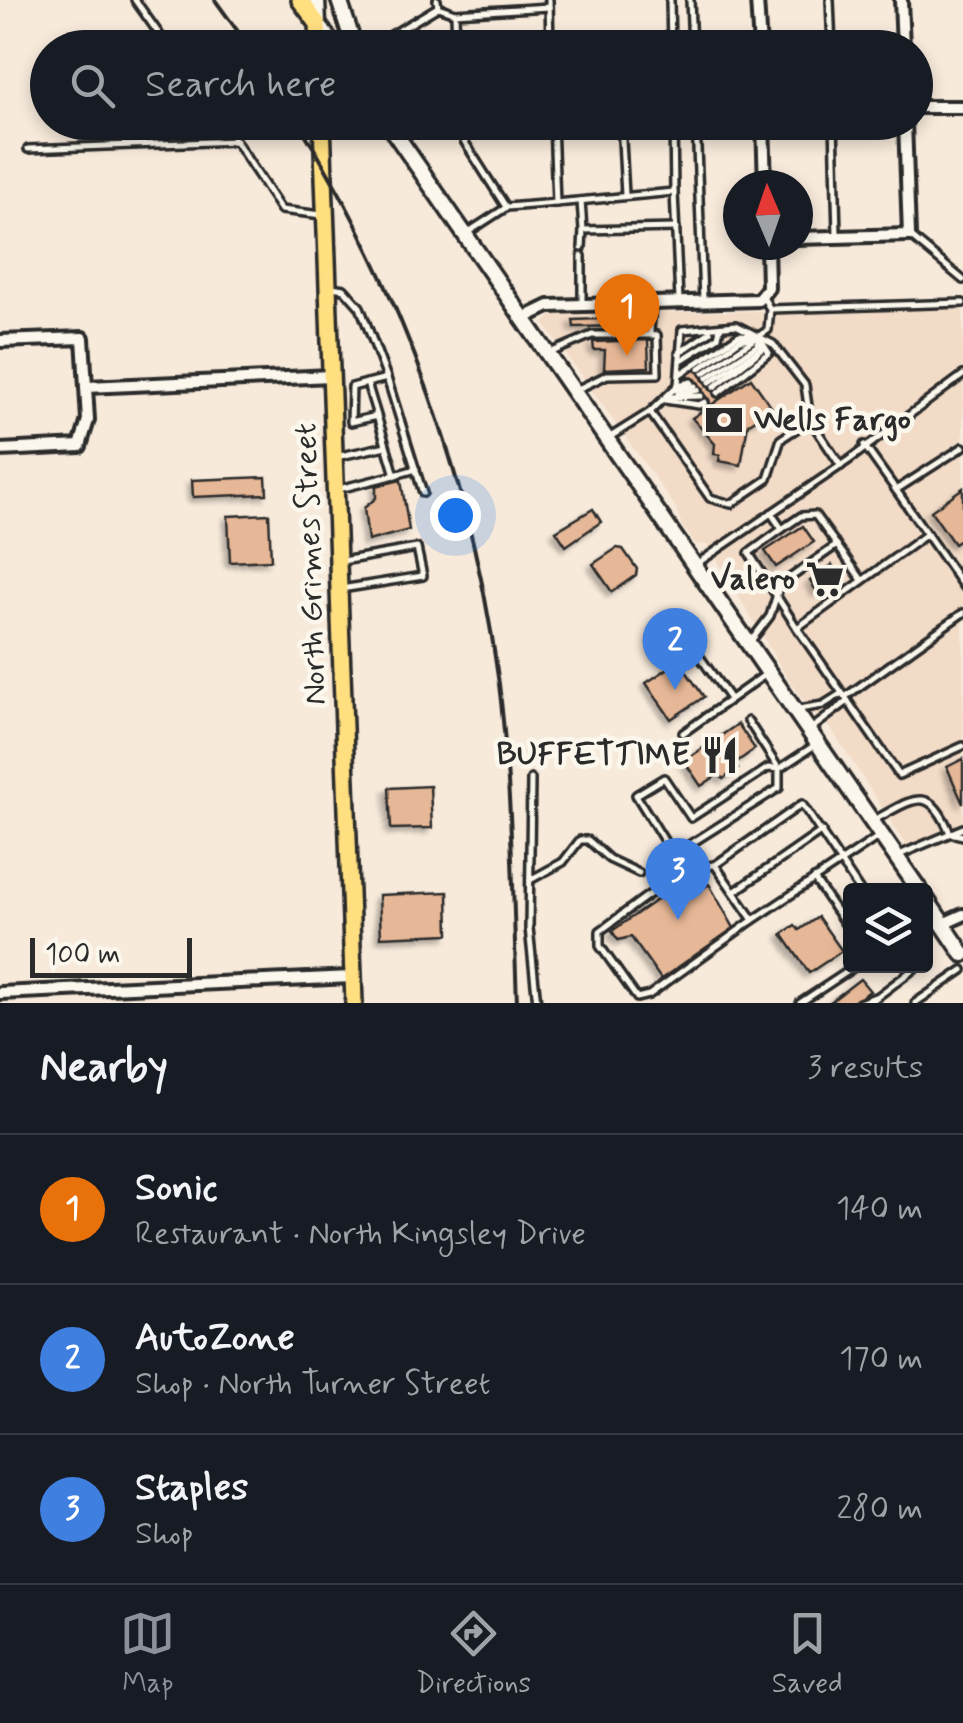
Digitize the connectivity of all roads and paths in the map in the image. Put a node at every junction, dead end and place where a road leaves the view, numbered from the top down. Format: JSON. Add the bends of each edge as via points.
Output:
{"nodes":[{"id":1,"x":134,"y":0,"type":"edge"},
{"id":2,"x":300,"y":0,"type":"edge"},
{"id":3,"x":317,"y":0,"type":"edge"},
{"id":4,"x":339,"y":0,"type":"edge"},
{"id":5,"x":670,"y":0,"type":"edge"},
{"id":6,"x":690,"y":0,"type":"edge"},
{"id":7,"x":757,"y":0,"type":"edge"},
{"id":8,"x":830,"y":0,"type":"edge"},
{"id":9,"x":901,"y":0,"type":"edge"},
{"id":10,"x":549,"y":3,"type":"edge"},
{"id":11,"x":437,"y":4,"type":"edge"},
{"id":12,"x":454,"y":12,"type":"junction"},
{"id":13,"x":318,"y":24,"type":"junction"},
{"id":14,"x":156,"y":30,"type":"edge"},
{"id":15,"x":318,"y":30,"type":"edge"},
{"id":16,"x":322,"y":30,"type":"edge"},
{"id":17,"x":348,"y":30,"type":"edge"},
{"id":18,"x":398,"y":30,"type":"edge"},
{"id":19,"x":455,"y":30,"type":"edge"},
{"id":20,"x":550,"y":30,"type":"edge"},
{"id":21,"x":671,"y":30,"type":"edge"},
{"id":22,"x":691,"y":30,"type":"edge"},
{"id":23,"x":759,"y":30,"type":"edge"},
{"id":24,"x":831,"y":30,"type":"edge"},
{"id":25,"x":902,"y":30,"type":"edge"},
{"id":26,"x":933,"y":107,"type":"edge"},
{"id":27,"x":963,"y":107,"type":"edge"},
{"id":28,"x":323,"y":140,"type":"edge"},
{"id":29,"x":399,"y":140,"type":"edge"},
{"id":30,"x":464,"y":140,"type":"edge"},
{"id":31,"x":554,"y":140,"type":"edge"},
{"id":32,"x":622,"y":140,"type":"edge"},
{"id":33,"x":673,"y":140,"type":"edge"},
{"id":34,"x":697,"y":140,"type":"edge"},
{"id":35,"x":764,"y":140,"type":"edge"},
{"id":36,"x":834,"y":140,"type":"edge"},
{"id":37,"x":906,"y":140,"type":"edge"},
{"id":38,"x":236,"y":141,"type":"joint"},
{"id":39,"x":28,"y":148,"type":"dead end"},
{"id":40,"x":765,"y":170,"type":"edge"},
{"id":41,"x":674,"y":192,"type":"junction"},
{"id":42,"x":625,"y":194,"type":"junction"},
{"id":43,"x":581,"y":200,"type":"junction"},
{"id":44,"x":556,"y":203,"type":"junction"},
{"id":45,"x":507,"y":208,"type":"junction"},
{"id":46,"x":325,"y":215,"type":"junction"},
{"id":47,"x":676,"y":228,"type":"junction"},
{"id":48,"x":582,"y":230,"type":"junction"},
{"id":49,"x":464,"y":235,"type":"junction"},
{"id":50,"x":909,"y":235,"type":"junction"},
{"id":51,"x":837,"y":237,"type":"junction"},
{"id":52,"x":813,"y":238,"type":"edge"},
{"id":53,"x":582,"y":248,"type":"dead end"},
{"id":54,"x":582,"y":256,"type":"dead end"},
{"id":55,"x":767,"y":260,"type":"edge"},
{"id":56,"x":963,"y":280,"type":"edge"},
{"id":57,"x":328,"y":287,"type":"junction"},
{"id":58,"x":762,"y":298,"type":"junction"},
{"id":59,"x":703,"y":302,"type":"junction"},
{"id":60,"x":963,"y":302,"type":"edge"},
{"id":61,"x":679,"y":303,"type":"junction"},
{"id":62,"x":652,"y":304,"type":"junction"},
{"id":63,"x":582,"y":305,"type":"junction"},
{"id":64,"x":770,"y":309,"type":"junction"},
{"id":65,"x":524,"y":318,"type":"junction"},
{"id":66,"x":720,"y":328,"type":"junction"},
{"id":67,"x":712,"y":330,"type":"junction"},
{"id":68,"x":650,"y":332,"type":"junction"},
{"id":69,"x":758,"y":336,"type":"junction"},
{"id":70,"x":0,"y":341,"type":"edge"},
{"id":71,"x":548,"y":353,"type":"junction"},
{"id":72,"x":679,"y":353,"type":"junction"},
{"id":73,"x":680,"y":361,"type":"junction"},
{"id":74,"x":963,"y":374,"type":"edge"},
{"id":75,"x":331,"y":376,"type":"junction"},
{"id":76,"x":387,"y":378,"type":"junction"},
{"id":77,"x":709,"y":380,"type":"junction"},
{"id":78,"x":367,"y":382,"type":"junction"},
{"id":79,"x":88,"y":388,"type":"junction"},
{"id":80,"x":684,"y":389,"type":"junction"},
{"id":81,"x":574,"y":391,"type":"junction"},
{"id":82,"x":650,"y":412,"type":"junction"},
{"id":83,"x":377,"y":416,"type":"junction"},
{"id":84,"x":810,"y":420,"type":"junction"},
{"id":85,"x":352,"y":422,"type":"junction"},
{"id":86,"x":333,"y":423,"type":"junction"},
{"id":87,"x":606,"y":439,"type":"junction"},
{"id":88,"x":864,"y":444,"type":"junction"},
{"id":89,"x":386,"y":446,"type":"junction"},
{"id":90,"x":963,"y":446,"type":"edge"},
{"id":91,"x":0,"y":450,"type":"edge"},
{"id":92,"x":334,"y":457,"type":"junction"},
{"id":93,"x":841,"y":466,"type":"junction"},
{"id":94,"x":416,"y":469,"type":"junction"},
{"id":95,"x":395,"y":475,"type":"junction"},
{"id":96,"x":336,"y":489,"type":"junction"},
{"id":97,"x":896,"y":490,"type":"junction"},
{"id":98,"x":424,"y":493,"type":"dead end"},
{"id":99,"x":770,"y":514,"type":"junction"},
{"id":100,"x":782,"y":530,"type":"junction"},
{"id":101,"x":926,"y":534,"type":"junction"},
{"id":102,"x":837,"y":545,"type":"junction"},
{"id":103,"x":339,"y":561,"type":"junction"},
{"id":104,"x":695,"y":565,"type":"junction"},
{"id":105,"x":862,"y":581,"type":"junction"},
{"id":106,"x":963,"y":586,"type":"edge"},
{"id":107,"x":340,"y":590,"type":"junction"},
{"id":108,"x":778,"y":595,"type":"junction"},
{"id":109,"x":963,"y":613,"type":"edge"},
{"id":110,"x":797,"y":628,"type":"junction"},
{"id":111,"x":749,"y":644,"type":"junction"},
{"id":112,"x":695,"y":650,"type":"dead end"},
{"id":113,"x":768,"y":672,"type":"junction"},
{"id":114,"x":845,"y":697,"type":"junction"},
{"id":115,"x":730,"y":699,"type":"junction"},
{"id":116,"x":795,"y":711,"type":"junction"},
{"id":117,"x":748,"y":721,"type":"dead end"},
{"id":118,"x":683,"y":734,"type":"dead end"},
{"id":119,"x":813,"y":737,"type":"junction"},
{"id":120,"x":963,"y":746,"type":"edge"},
{"id":121,"x":779,"y":769,"type":"junction"},
{"id":122,"x":530,"y":778,"type":"dead end"},
{"id":123,"x":876,"y":828,"type":"junction"},
{"id":124,"x":963,"y":828,"type":"edge"},
{"id":125,"x":822,"y":831,"type":"junction"},
{"id":126,"x":950,"y":834,"type":"junction"},
{"id":127,"x":963,"y":836,"type":"edge"},
{"id":128,"x":896,"y":856,"type":"junction"},
{"id":129,"x":844,"y":860,"type":"junction"},
{"id":130,"x":716,"y":865,"type":"junction"},
{"id":131,"x":638,"y":874,"type":"dead end"},
{"id":132,"x":814,"y":879,"type":"junction"},
{"id":133,"x":530,"y":880,"type":"junction"},
{"id":134,"x":856,"y":883,"type":"edge"},
{"id":135,"x":915,"y":883,"type":"edge"},
{"id":136,"x":734,"y":892,"type":"junction"},
{"id":137,"x":963,"y":915,"type":"edge"},
{"id":138,"x":753,"y":920,"type":"junction"},
{"id":139,"x":843,"y":921,"type":"edge"},
{"id":140,"x":936,"y":922,"type":"edge"},
{"id":141,"x":963,"y":954,"type":"edge"},
{"id":142,"x":963,"y":970,"type":"edge"},
{"id":143,"x":846,"y":973,"type":"edge"},
{"id":144,"x":909,"y":973,"type":"edge"},
{"id":145,"x":352,"y":976,"type":"junction"},
{"id":146,"x":0,"y":993,"type":"edge"},
{"id":147,"x":928,"y":994,"type":"junction"},
{"id":148,"x":878,"y":996,"type":"junction"},
{"id":149,"x":634,"y":1001,"type":"edge"},
{"id":150,"x":803,"y":1002,"type":"edge"},
{"id":151,"x":354,"y":1003,"type":"edge"},
{"id":152,"x":537,"y":1003,"type":"edge"},
{"id":153,"x":546,"y":1003,"type":"edge"},
{"id":154,"x":860,"y":1003,"type":"edge"},
{"id":155,"x":869,"y":1003,"type":"edge"},
{"id":156,"x":915,"y":1003,"type":"edge"},
{"id":157,"x":935,"y":1003,"type":"edge"}],
"edges":[{"from":1,"to":14,"type":"lane"},
{"from":2,"to":13,"type":"main road"},
{"from":3,"to":13,"type":"main road"},
{"from":4,"to":17,"type":"main road"},
{"from":5,"to":21,"type":"lane"},
{"from":6,"to":22,"type":"lane"},
{"from":7,"to":23,"type":"street"},
{"from":8,"to":24,"type":"lane"},
{"from":9,"to":25,"type":"street"},
{"from":10,"to":12,"type":"lane"},
{"from":10,"to":20,"type":"lane"},
{"from":11,"to":12,"type":"lane"},
{"from":11,"to":18,"type":"lane"},
{"from":12,"to":19,"type":"lane"},
{"from":13,"to":15,"type":"main road"},
{"from":13,"to":16,"type":"main road"},
{"from":26,"to":27,"type":"street"},
{"from":28,"to":46,"type":"main road","name":"North Grimes Street"},
{"from":29,"to":49,"type":"main road"},
{"from":30,"to":45,"type":"lane"},
{"from":31,"to":44,"type":"lane"},
{"from":32,"to":42,"type":"lane"},
{"from":33,"to":41,"type":"lane"},
{"from":34,"to":59,"type":"lane"},
{"from":35,"to":40,"type":"street"},
{"from":36,"to":51,"type":"lane"},
{"from":37,"to":50,"type":"street"},
{"from":38,"to":39,"type":"lane"},
{"from":38,"to":46,"type":"lane","via":[[281,210]]},
{"from":41,"to":42,"type":"lane"},
{"from":41,"to":47,"type":"lane"},
{"from":42,"to":43,"type":"lane"},
{"from":43,"to":44,"type":"lane"},
{"from":43,"to":48,"type":"lane"},
{"from":44,"to":45,"type":"lane"},
{"from":45,"to":49,"type":"lane"},
{"from":46,"to":57,"type":"main road","name":"North Grimes Street"},
{"from":47,"to":48,"type":"lane"},
{"from":47,"to":61,"type":"lane"},
{"from":48,"to":53,"type":"lane"},
{"from":49,"to":65,"type":"main road"},
{"from":50,"to":51,"type":"street"},
{"from":50,"to":56,"type":"lane"},
{"from":51,"to":52,"type":"street"},
{"from":54,"to":63,"type":"lane"},
{"from":55,"to":58,"type":"street"},
{"from":57,"to":75,"type":"main road","name":"North Grimes Street"},
{"from":57,"to":76,"type":"lane","via":[[344,289],[360,307]]},
{"from":58,"to":59,"type":"street"},
{"from":58,"to":64,"type":"lane"},
{"from":59,"to":61,"type":"street"},
{"from":60,"to":64,"type":"lane"},
{"from":61,"to":62,"type":"street"},
{"from":62,"to":63,"type":"street"},
{"from":62,"to":68,"type":"lane"},
{"from":63,"to":65,"type":"street","via":[[549,306]]},
{"from":64,"to":69,"type":"lane","via":[[768,330]]},
{"from":65,"to":71,"type":"main road"},
{"from":66,"to":67,"type":"lane"},
{"from":66,"to":69,"type":"lane","via":[[736,325]]},
{"from":66,"to":73,"type":"lane","via":[[718,337]]},
{"from":67,"to":72,"type":"lane"},
{"from":67,"to":72,"type":"lane","via":[[682,330]]},
{"from":68,"to":71,"type":"lane","via":[[592,335]]},
{"from":68,"to":81,"type":"lane","via":[[657,334],[658,374],[607,375]]},
{"from":69,"to":77,"type":"lane","via":[[740,340]]},
{"from":69,"to":77,"type":"lane","via":[[758,345]]},
{"from":69,"to":77,"type":"lane","via":[[765,351]]},
{"from":69,"to":80,"type":"lane","via":[[739,335]]},
{"from":69,"to":84,"type":"lane","via":[[773,344],[806,385]]},
{"from":70,"to":79,"type":"street","via":[[83,338]]},
{"from":71,"to":81,"type":"main road"},
{"from":72,"to":73,"type":"lane"},
{"from":73,"to":80,"type":"lane"},
{"from":74,"to":88,"type":"lane"},
{"from":75,"to":79,"type":"street"},
{"from":75,"to":86,"type":"main road","name":"North Grimes Street"},
{"from":76,"to":78,"type":"lane"},
{"from":76,"to":94,"type":"lane"},
{"from":78,"to":83,"type":"lane"},
{"from":78,"to":85,"type":"lane","via":[[349,393]]},
{"from":79,"to":91,"type":"street","via":[[80,446]]},
{"from":80,"to":82,"type":"lane"},
{"from":81,"to":87,"type":"main road"},
{"from":82,"to":84,"type":"lane","via":[[710,498],[731,504],[768,479],[781,438]]},
{"from":82,"to":87,"type":"lane"},
{"from":83,"to":85,"type":"lane"},
{"from":83,"to":89,"type":"lane"},
{"from":84,"to":93,"type":"lane"},
{"from":85,"to":86,"type":"lane"},
{"from":86,"to":92,"type":"main road","name":"North Grimes Street"},
{"from":87,"to":104,"type":"main road"},
{"from":88,"to":93,"type":"lane"},
{"from":88,"to":97,"type":"lane"},
{"from":89,"to":92,"type":"lane"},
{"from":89,"to":95,"type":"lane"},
{"from":90,"to":97,"type":"lane"},
{"from":92,"to":96,"type":"main road","name":"North Grimes Street"},
{"from":93,"to":99,"type":"lane"},
{"from":94,"to":95,"type":"lane"},
{"from":94,"to":98,"type":"lane"},
{"from":95,"to":96,"type":"lane"},
{"from":96,"to":103,"type":"main road","name":"North Grimes Street"},
{"from":97,"to":101,"type":"lane"},
{"from":99,"to":100,"type":"lane"},
{"from":99,"to":104,"type":"lane"},
{"from":100,"to":102,"type":"lane","via":[[815,515]]},
{"from":100,"to":108,"type":"lane","via":[[749,553]]},
{"from":101,"to":105,"type":"lane"},
{"from":101,"to":106,"type":"lane"},
{"from":102,"to":105,"type":"lane"},
{"from":102,"to":108,"type":"lane","via":[[780,585]]},
{"from":103,"to":107,"type":"main road","name":"North Grimes Street"},
{"from":103,"to":107,"type":"lane","via":[[417,548],[423,576]]},
{"from":104,"to":111,"type":"main road"},
{"from":105,"to":110,"type":"lane"},
{"from":107,"to":145,"type":"main road","name":"North Grimes Street"},
{"from":108,"to":110,"type":"lane"},
{"from":108,"to":111,"type":"lane"},
{"from":109,"to":114,"type":"lane"},
{"from":110,"to":114,"type":"lane"},
{"from":111,"to":113,"type":"main road"},
{"from":112,"to":115,"type":"lane"},
{"from":113,"to":115,"type":"lane"},
{"from":113,"to":116,"type":"main road"},
{"from":114,"to":116,"type":"lane"},
{"from":114,"to":119,"type":"lane"},
{"from":114,"to":120,"type":"lane","via":[[899,775]]},
{"from":115,"to":118,"type":"lane"},
{"from":116,"to":119,"type":"main road"},
{"from":117,"to":121,"type":"lane"},
{"from":119,"to":121,"type":"lane"},
{"from":119,"to":123,"type":"main road"},
{"from":121,"to":121,"type":"lane","via":[[768,768],[691,818],[664,778],[636,795],[673,855],[779,788]]},
{"from":122,"to":133,"type":"lane"},
{"from":123,"to":126,"type":"lane","via":[[908,802],[926,799],[938,805]]},
{"from":123,"to":128,"type":"main road"},
{"from":123,"to":129,"type":"lane"},
{"from":124,"to":126,"type":"lane"},
{"from":125,"to":129,"type":"lane"},
{"from":125,"to":130,"type":"lane","via":[[802,804]]},
{"from":125,"to":136,"type":"lane"},
{"from":126,"to":127,"type":"lane"},
{"from":126,"to":128,"type":"lane"},
{"from":128,"to":135,"type":"main road"},
{"from":129,"to":132,"type":"lane"},
{"from":129,"to":134,"type":"lane"},
{"from":130,"to":136,"type":"lane"},
{"from":130,"to":149,"type":"lane","via":[[664,887],[600,931],[600,946]]},
{"from":131,"to":133,"type":"lane","via":[[580,840],[562,862]]},
{"from":132,"to":138,"type":"lane"},
{"from":132,"to":139,"type":"lane"},
{"from":133,"to":152,"type":"lane"},
{"from":136,"to":138,"type":"lane"},
{"from":137,"to":140,"type":"street"},
{"from":138,"to":149,"type":"lane"},
{"from":140,"to":141,"type":"main road"},
{"from":142,"to":147,"type":"lane"},
{"from":143,"to":150,"type":"lane"},
{"from":144,"to":148,"type":"lane"},
{"from":145,"to":146,"type":"street"},
{"from":145,"to":151,"type":"main road","name":"North Grimes Street"},
{"from":147,"to":156,"type":"lane"},
{"from":147,"to":157,"type":"lane"},
{"from":148,"to":154,"type":"lane"},
{"from":148,"to":155,"type":"lane"},
{"from":152,"to":153,"type":"lane"}]}
